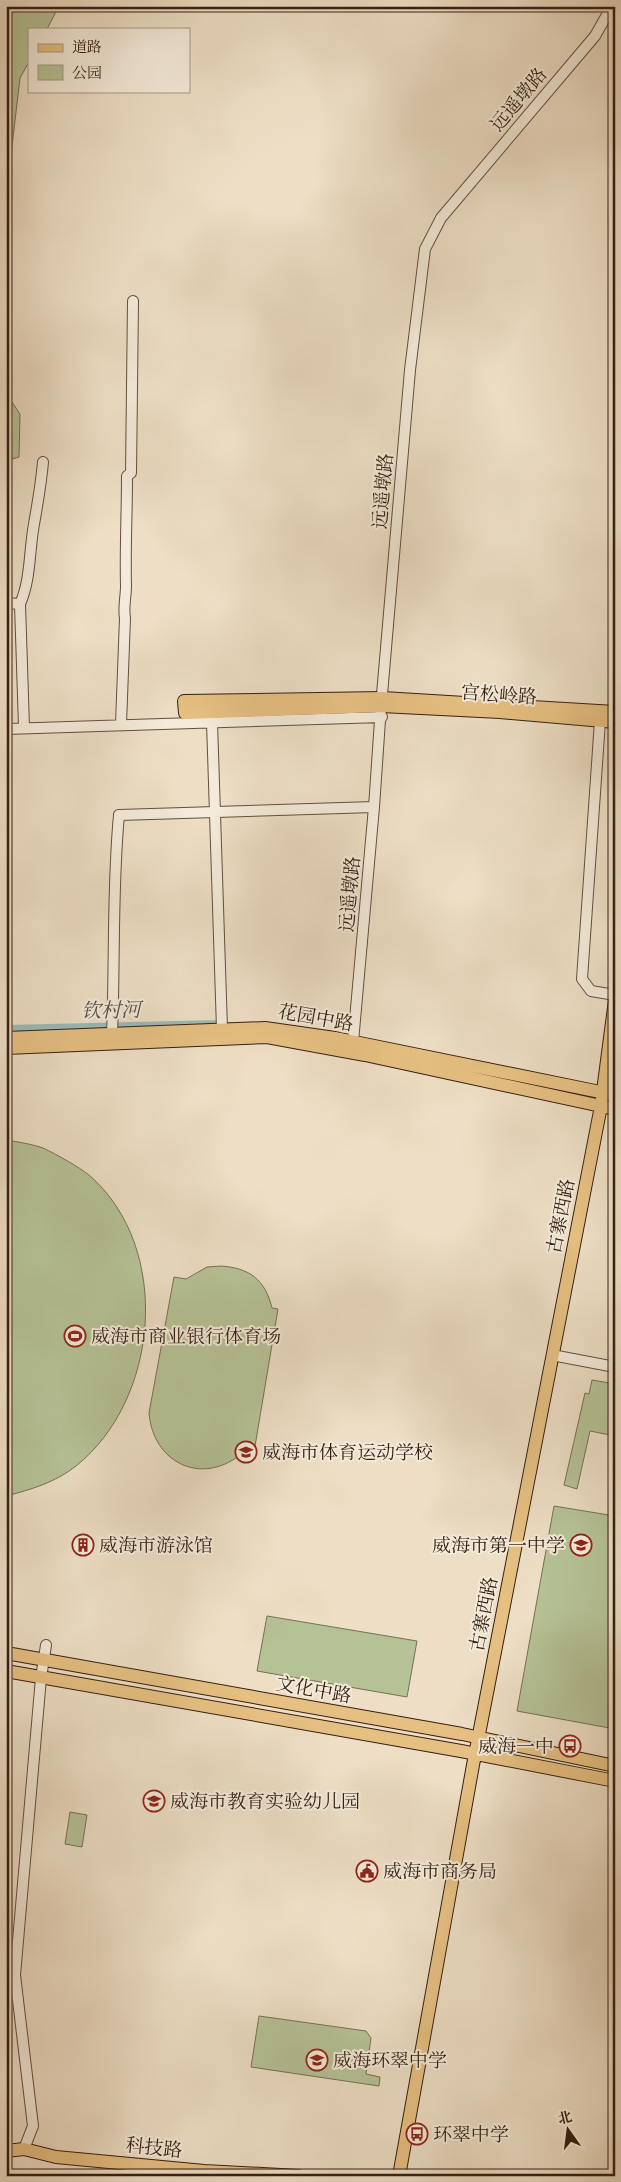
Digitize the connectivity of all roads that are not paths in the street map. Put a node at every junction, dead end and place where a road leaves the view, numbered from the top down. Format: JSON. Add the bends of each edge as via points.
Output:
{"nodes":[{"id":1,"x":612,"y":6,"type":"edge"},
{"id":2,"x":134,"y":301,"type":"dead end"},
{"id":3,"x":43,"y":462,"type":"dead end"},
{"id":4,"x":6,"y":603,"type":"edge"},
{"id":5,"x":20,"y":604,"type":"junction"},
{"id":6,"x":382,"y":707,"type":"junction"},
{"id":7,"x":615,"y":712,"type":"edge"},
{"id":8,"x":600,"y":721,"type":"junction"},
{"id":9,"x":212,"y":722,"type":"junction"},
{"id":10,"x":615,"y":722,"type":"edge"},
{"id":11,"x":121,"y":724,"type":"junction"},
{"id":12,"x":24,"y":727,"type":"junction"},
{"id":13,"x":6,"y":729,"type":"edge"},
{"id":14,"x":374,"y":807,"type":"junction"},
{"id":15,"x":217,"y":814,"type":"junction"},
{"id":16,"x":615,"y":995,"type":"edge"},
{"id":17,"x":615,"y":1000,"type":"edge"},
{"id":18,"x":112,"y":1029,"type":"junction"},
{"id":19,"x":222,"y":1029,"type":"junction"},
{"id":20,"x":6,"y":1038,"type":"edge"},
{"id":21,"x":353,"y":1042,"type":"junction"},
{"id":22,"x":6,"y":1048,"type":"edge"},
{"id":23,"x":608,"y":1094,"type":"edge"},
{"id":24,"x":601,"y":1106,"type":"junction"},
{"id":25,"x":615,"y":1109,"type":"edge"},
{"id":26,"x":552,"y":1356,"type":"junction"},
{"id":27,"x":615,"y":1367,"type":"edge"},
{"id":28,"x":46,"y":1645,"type":"dead end"},
{"id":29,"x":6,"y":1653,"type":"edge"},
{"id":30,"x":43,"y":1660,"type":"junction"},
{"id":31,"x":6,"y":1671,"type":"edge"},
{"id":32,"x":41,"y":1678,"type":"junction"},
{"id":33,"x":478,"y":1738,"type":"junction"},
{"id":34,"x":475,"y":1754,"type":"junction"},
{"id":35,"x":615,"y":1766,"type":"edge"},
{"id":36,"x":615,"y":1781,"type":"edge"},
{"id":37,"x":24,"y":2149,"type":"junction"},
{"id":38,"x":6,"y":2150,"type":"edge"},
{"id":39,"x":300,"y":2176,"type":"edge"},
{"id":40,"x":399,"y":2176,"type":"edge"}],
"edges":[{"from":1,"to":6,"type":"street","name":"远遥墩路","via":[[595,36],[441,218],[425,249],[410,370]]},
{"from":2,"to":11,"type":"street","via":[[133,420],[131,473],[127,476]]},
{"from":3,"to":5,"type":"street","via":[[26,590]]},
{"from":4,"to":5,"type":"street"},
{"from":5,"to":12,"type":"street"},
{"from":6,"to":6,"type":"main road","via":[[184,701],[185,712]]},
{"from":6,"to":7,"type":"main road"},
{"from":6,"to":8,"type":"main road","name":"宫松岭路","via":[[500,712]]},
{"from":6,"to":9,"type":"street"},
{"from":6,"to":14,"type":"street","name":"远遥墩路"},
{"from":8,"to":10,"type":"main road","name":"宫松岭路"},
{"from":8,"to":16,"type":"street","via":[[582,978],[591,991]]},
{"from":9,"to":11,"type":"street"},
{"from":9,"to":15,"type":"street"},
{"from":11,"to":12,"type":"street"},
{"from":12,"to":13,"type":"street"},
{"from":14,"to":15,"type":"street"},
{"from":14,"to":21,"type":"street","name":"远遥墩路"},
{"from":15,"to":18,"type":"street","via":[[119,815],[114,862]]},
{"from":15,"to":19,"type":"street"},
{"from":17,"to":23,"type":"main road","name":"古寨西路"},
{"from":18,"to":19,"type":"main road","name":"花园中路"},
{"from":18,"to":20,"type":"main road","name":"花园中路"},
{"from":19,"to":21,"type":"main road","name":"花园中路","via":[[265,1028]]},
{"from":21,"to":23,"type":"main road","name":"花园中路"},
{"from":22,"to":24,"type":"main road","via":[[267,1037]]},
{"from":23,"to":24,"type":"main road","name":"古寨西路"},
{"from":24,"to":25,"type":"main road"},
{"from":24,"to":26,"type":"main road","name":"古寨西路"},
{"from":26,"to":27,"type":"street"},
{"from":26,"to":33,"type":"main road","name":"古寨西路"},
{"from":28,"to":30,"type":"street"},
{"from":29,"to":30,"type":"main road","name":"文化中路"},
{"from":30,"to":32,"type":"street"},
{"from":30,"to":33,"type":"main road","name":"文化中路"},
{"from":31,"to":32,"type":"main road","name":"文化中路"},
{"from":32,"to":34,"type":"main road","name":"文化中路"},
{"from":32,"to":37,"type":"street","via":[[15,1975],[33,2126]]},
{"from":33,"to":34,"type":"main road","name":"古寨西路"},
{"from":33,"to":35,"type":"main road","name":"文化中路"},
{"from":34,"to":36,"type":"main road","name":"文化中路"},
{"from":34,"to":40,"type":"main road","name":"古寨西路"},
{"from":37,"to":38,"type":"main road","name":"科技路"},
{"from":37,"to":39,"type":"main road","name":"科技路","via":[[76,2159]]}]}
